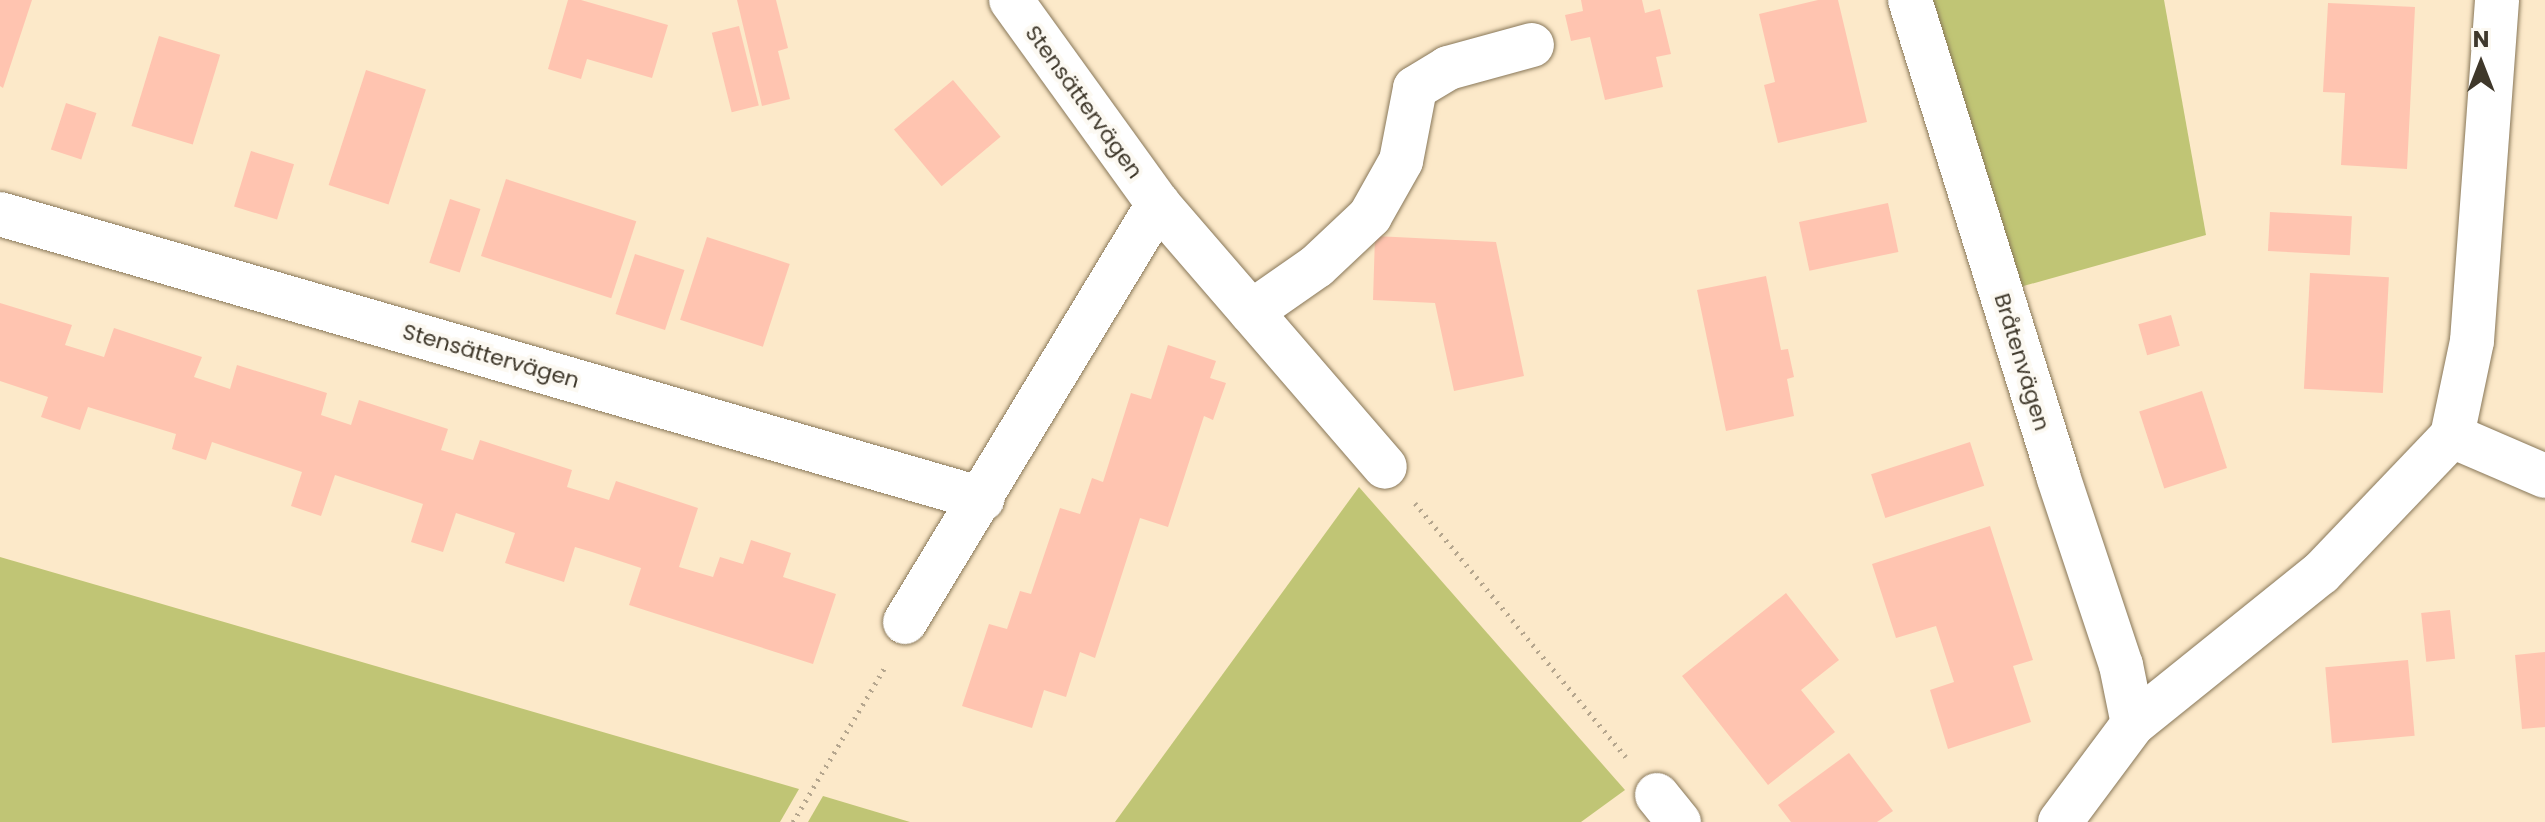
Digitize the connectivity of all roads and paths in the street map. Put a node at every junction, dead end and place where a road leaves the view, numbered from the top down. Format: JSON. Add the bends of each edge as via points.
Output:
{"nodes":[{"id":1,"x":1011,"y":0,"type":"edge"},
{"id":2,"x":1910,"y":0,"type":"edge"},
{"id":3,"x":2497,"y":0,"type":"edge"},
{"id":4,"x":1532,"y":45,"type":"dead end"},
{"id":5,"x":1158,"y":204,"type":"junction"},
{"id":6,"x":0,"y":214,"type":"edge"},
{"id":7,"x":1251,"y":312,"type":"junction"},
{"id":8,"x":2452,"y":436,"type":"junction"},
{"id":9,"x":1385,"y":467,"type":"joint"},
{"id":10,"x":2545,"y":476,"type":"edge"},
{"id":11,"x":982,"y":499,"type":"junction"},
{"id":12,"x":905,"y":622,"type":"joint"},
{"id":13,"x":2133,"y":724,"type":"junction"},
{"id":14,"x":1668,"y":808,"type":"edge"},
{"id":15,"x":793,"y":822,"type":"edge"},
{"id":16,"x":2060,"y":822,"type":"edge"}],
"edges":[{"from":1,"to":5,"type":"street","name":"Stensättervägen"},
{"from":2,"to":13,"type":"street","name":"Bråtenvägen","via":[[2121,665]]},
{"from":3,"to":8,"type":"street","via":[[2472,341]]},
{"from":4,"to":7,"type":"street","via":[[1448,68],[1415,88],[1401,161],[1370,216],[1317,266]]},
{"from":5,"to":7,"type":"street","name":"Stensättervägen"},
{"from":5,"to":11,"type":"street"},
{"from":6,"to":11,"type":"street","name":"Stensättervägen"},
{"from":7,"to":9,"type":"street","name":"Stensättervägen"},
{"from":8,"to":10,"type":"street"},
{"from":8,"to":13,"type":"street","via":[[2321,573]]},
{"from":9,"to":14,"type":"path"},
{"from":11,"to":12,"type":"street"},
{"from":12,"to":15,"type":"path","via":[[896,648]]},
{"from":13,"to":16,"type":"street"}]}
